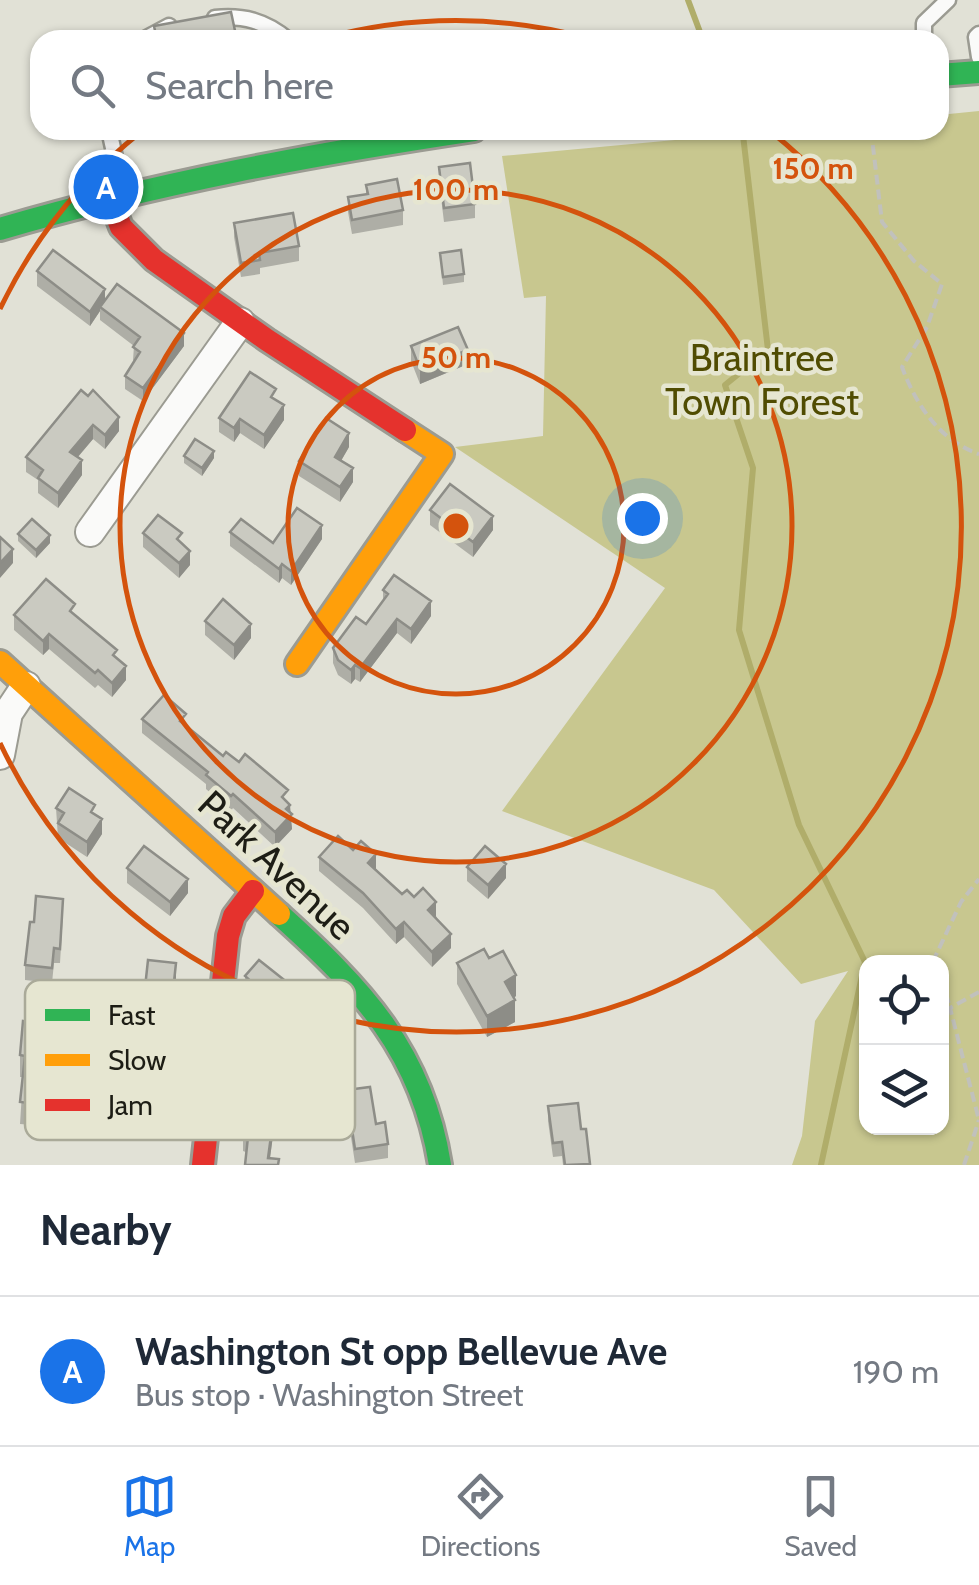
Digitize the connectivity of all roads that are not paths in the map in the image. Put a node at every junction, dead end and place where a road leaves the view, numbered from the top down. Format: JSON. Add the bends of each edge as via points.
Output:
{"nodes":[{"id":1,"x":948,"y":0,"type":"edge"},
{"id":2,"x":206,"y":19,"type":"edge"},
{"id":3,"x":188,"y":22,"type":"edge"},
{"id":4,"x":158,"y":30,"type":"edge"},
{"id":5,"x":275,"y":30,"type":"edge"},
{"id":6,"x":924,"y":30,"type":"edge"},
{"id":7,"x":979,"y":34,"type":"edge"},
{"id":8,"x":979,"y":56,"type":"edge"},
{"id":9,"x":979,"y":72,"type":"edge"},
{"id":10,"x":949,"y":74,"type":"edge"},
{"id":11,"x":110,"y":140,"type":"edge"},
{"id":12,"x":388,"y":140,"type":"edge"},
{"id":13,"x":117,"y":196,"type":"junction"},
{"id":14,"x":0,"y":229,"type":"edge"},
{"id":15,"x":240,"y":322,"type":"junction"},
{"id":16,"x":90,"y":532,"type":"dead end"},
{"id":17,"x":0,"y":662,"type":"edge"},
{"id":18,"x":298,"y":664,"type":"dead end"},
{"id":19,"x":26,"y":686,"type":"junction"},
{"id":20,"x":0,"y":755,"type":"edge"},
{"id":21,"x":254,"y":891,"type":"junction"},
{"id":22,"x":223,"y":980,"type":"edge"},
{"id":23,"x":348,"y":980,"type":"edge"},
{"id":24,"x":355,"y":987,"type":"edge"},
{"id":25,"x":207,"y":1140,"type":"edge"},
{"id":26,"x":204,"y":1165,"type":"edge"},
{"id":27,"x":440,"y":1165,"type":"edge"}],
"edges":[{"from":1,"to":6,"type":"lane"},
{"from":2,"to":5,"type":"lane","via":[[254,20]]},
{"from":3,"to":4,"type":"lane"},
{"from":7,"to":8,"type":"lane"},
{"from":9,"to":10,"type":"street"},
{"from":11,"to":13,"type":"lane"},
{"from":12,"to":13,"type":"street","via":[[319,148]]},
{"from":13,"to":14,"type":"street"},
{"from":13,"to":15,"type":"street","via":[[121,227],[136,246]]},
{"from":15,"to":16,"type":"street"},
{"from":15,"to":18,"type":"street","via":[[442,454]]},
{"from":17,"to":19,"type":"street","name":"Park Avenue"},
{"from":19,"to":20,"type":"street","via":[[8,713]]},
{"from":19,"to":21,"type":"street","name":"Park Avenue"},
{"from":21,"to":22,"type":"street","via":[[234,916]]},
{"from":21,"to":23,"type":"street","name":"Park Avenue"},
{"from":24,"to":27,"type":"street","name":"Park Avenue","via":[[396,1040],[427,1108]]},
{"from":25,"to":26,"type":"street"}]}
